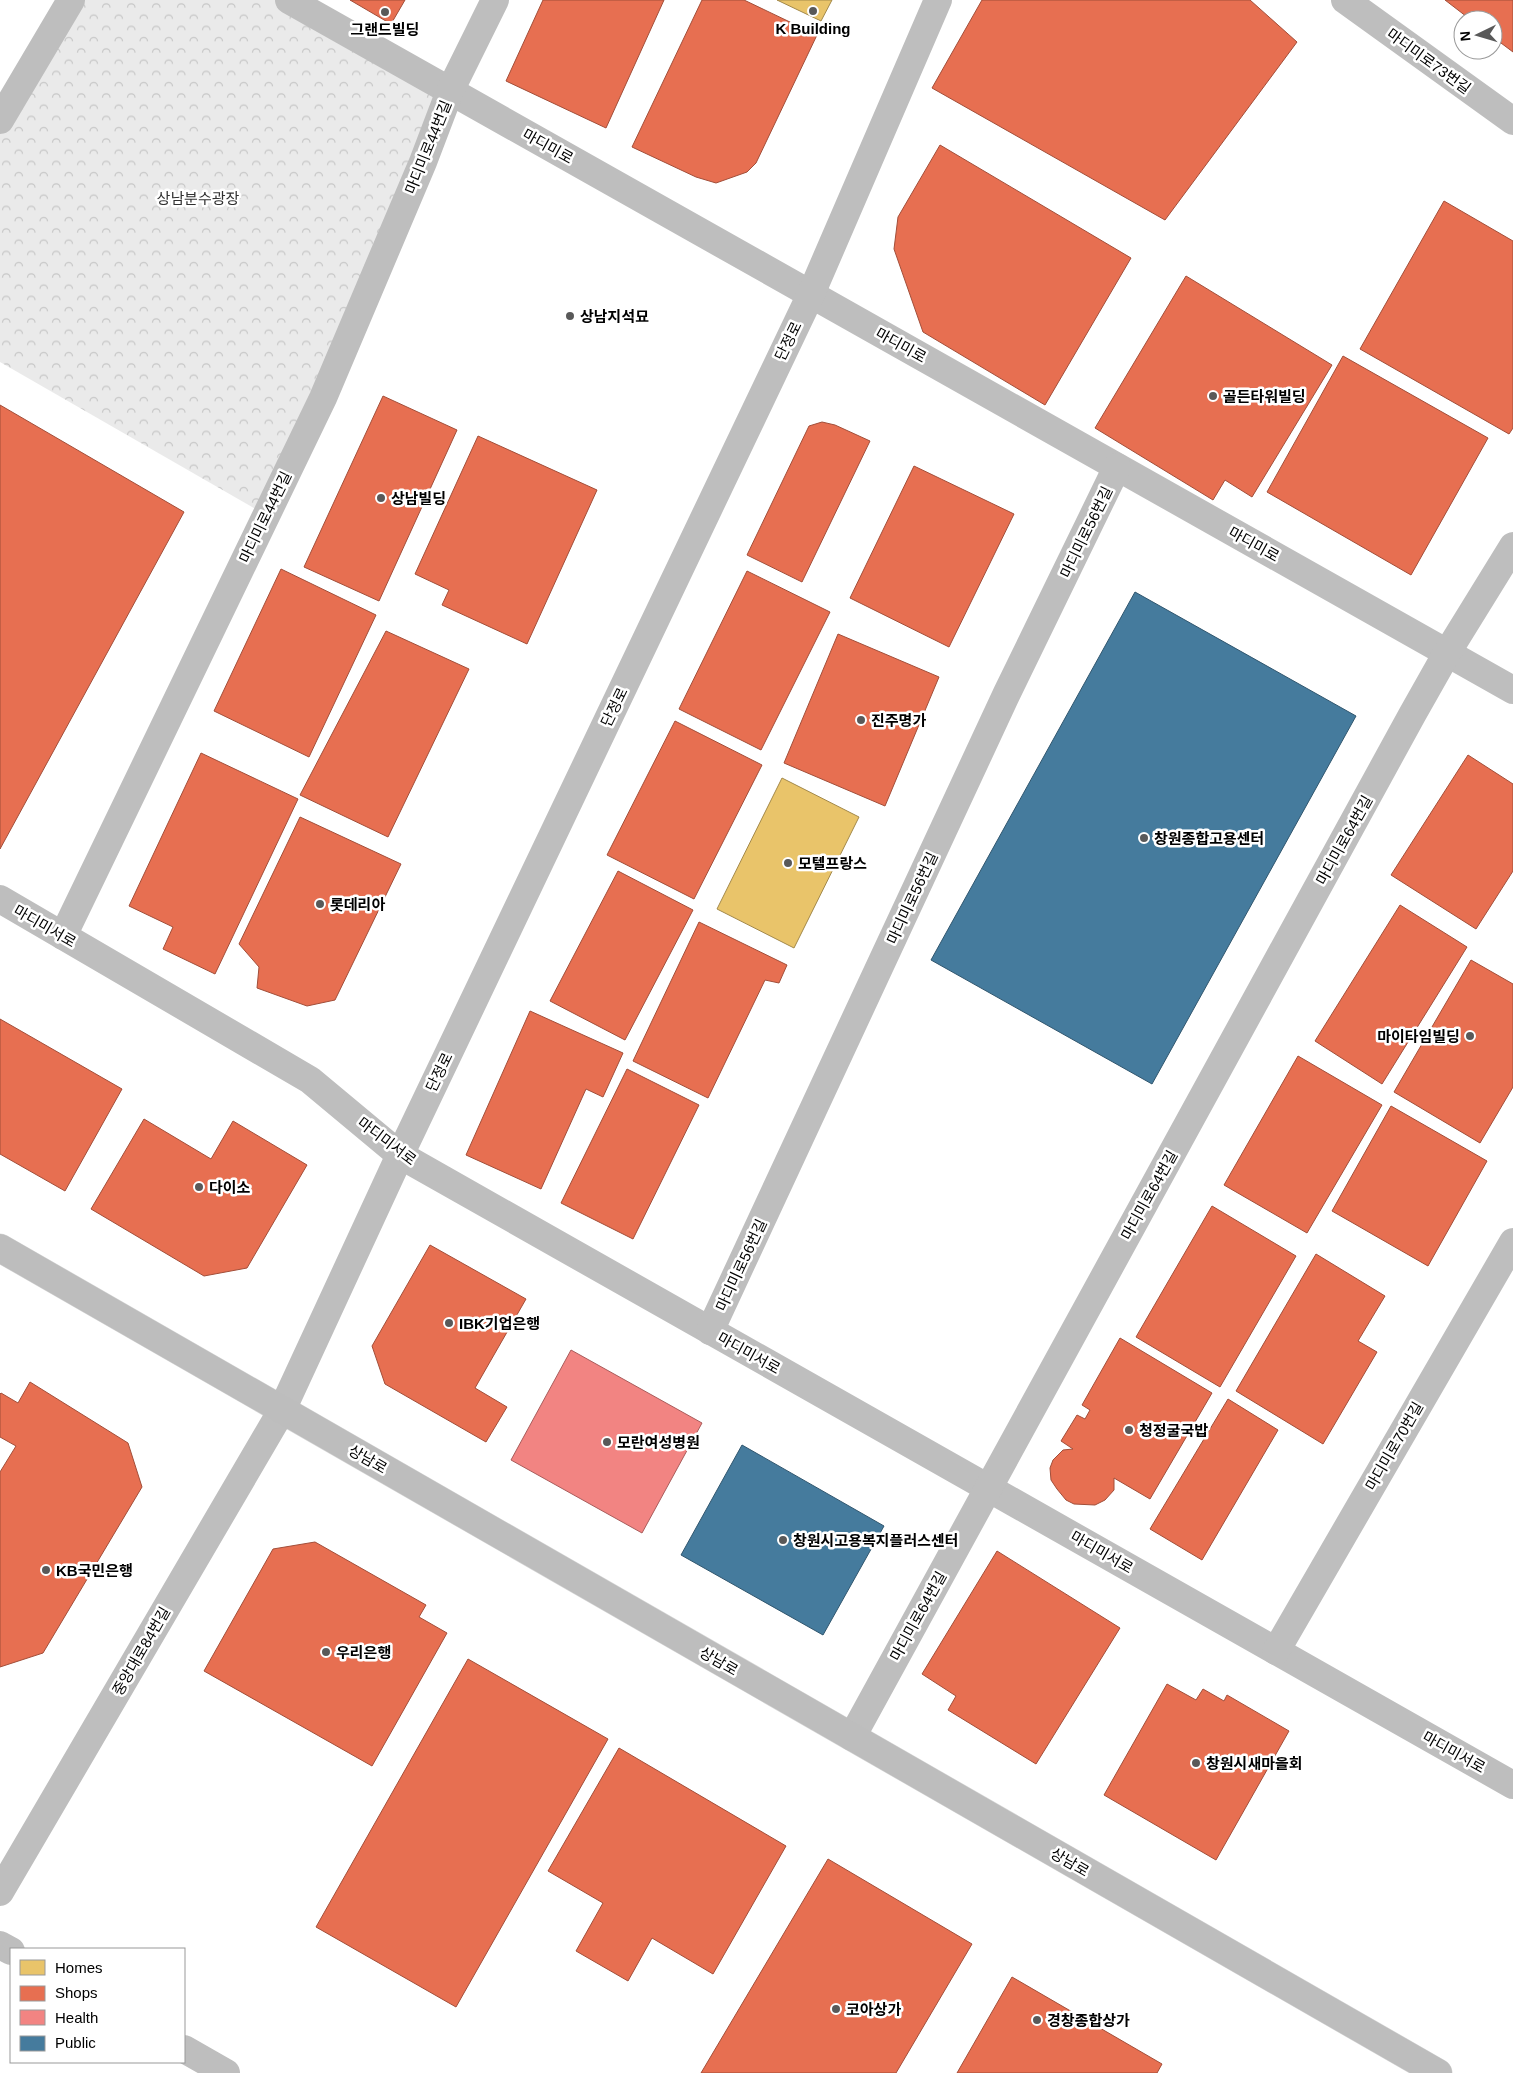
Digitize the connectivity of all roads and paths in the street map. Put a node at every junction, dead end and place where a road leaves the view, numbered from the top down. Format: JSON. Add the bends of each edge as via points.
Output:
{"nodes":[{"id":1,"x":71,"y":0,"type":"edge"},
{"id":2,"x":290,"y":0,"type":"edge"},
{"id":3,"x":495,"y":0,"type":"edge"},
{"id":4,"x":938,"y":0,"type":"edge"},
{"id":5,"x":1345,"y":0,"type":"edge"},
{"id":6,"x":450,"y":91,"type":"junction"},
{"id":7,"x":0,"y":120,"type":"edge"},
{"id":8,"x":1513,"y":121,"type":"edge"},
{"id":9,"x":811,"y":294,"type":"junction"},
{"id":10,"x":1117,"y":467,"type":"junction"},
{"id":11,"x":1513,"y":546,"type":"edge"},
{"id":12,"x":1447,"y":653,"type":"junction"},
{"id":13,"x":1513,"y":690,"type":"edge"},
{"id":14,"x":0,"y":899,"type":"edge"},
{"id":15,"x":63,"y":936,"type":"junction"},
{"id":16,"x":400,"y":1154,"type":"junction"},
{"id":17,"x":1513,"y":1242,"type":"edge"},
{"id":18,"x":0,"y":1248,"type":"edge"},
{"id":19,"x":710,"y":1331,"type":"junction"},
{"id":20,"x":282,"y":1410,"type":"junction"},
{"id":21,"x":989,"y":1488,"type":"junction"},
{"id":22,"x":1276,"y":1651,"type":"junction"},
{"id":23,"x":852,"y":1737,"type":"junction"},
{"id":24,"x":1513,"y":1785,"type":"edge"},
{"id":25,"x":0,"y":1892,"type":"edge"},
{"id":26,"x":185,"y":2050,"type":"edge"},
{"id":27,"x":226,"y":2073,"type":"edge"},
{"id":28,"x":1438,"y":2073,"type":"edge"}],
"edges":[{"from":1,"to":7,"type":"street"},
{"from":2,"to":6,"type":"street","name":"마디미로"},
{"from":3,"to":6,"type":"street","name":"마디미로44번길"},
{"from":4,"to":9,"type":"street","name":"단정로"},
{"from":5,"to":8,"type":"street","name":"마디미로73번길"},
{"from":6,"to":9,"type":"street","name":"마디미로"},
{"from":6,"to":15,"type":"street","name":"마디미로44번길","via":[[323,398]]},
{"from":9,"to":10,"type":"street","name":"마디미로"},
{"from":9,"to":16,"type":"street","name":"단정로"},
{"from":10,"to":12,"type":"street","name":"마디미로"},
{"from":10,"to":19,"type":"street","name":"마디미로56번길","via":[[1007,693]]},
{"from":11,"to":12,"type":"street","name":"마디미로64번길"},
{"from":12,"to":13,"type":"street","name":"마디미로"},
{"from":12,"to":21,"type":"street","name":"마디미로64번길"},
{"from":14,"to":15,"type":"street","name":"마디미서로"},
{"from":15,"to":16,"type":"street","name":"마디미서로","via":[[310,1080]]},
{"from":16,"to":19,"type":"street","name":"마디미서로"},
{"from":16,"to":20,"type":"street","name":"단정로"},
{"from":17,"to":22,"type":"street","name":"마디미로70번길"},
{"from":18,"to":20,"type":"main road","name":"상남로"},
{"from":19,"to":21,"type":"street","name":"마디미서로"},
{"from":20,"to":23,"type":"main road","name":"상남로"},
{"from":20,"to":25,"type":"street","name":"중앙대로84번길"},
{"from":21,"to":22,"type":"street","name":"마디미서로"},
{"from":21,"to":23,"type":"street","name":"마디미로64번길"},
{"from":22,"to":24,"type":"street","name":"마디미서로"},
{"from":23,"to":28,"type":"main road","name":"상남로"},
{"from":26,"to":27,"type":"street"}]}
